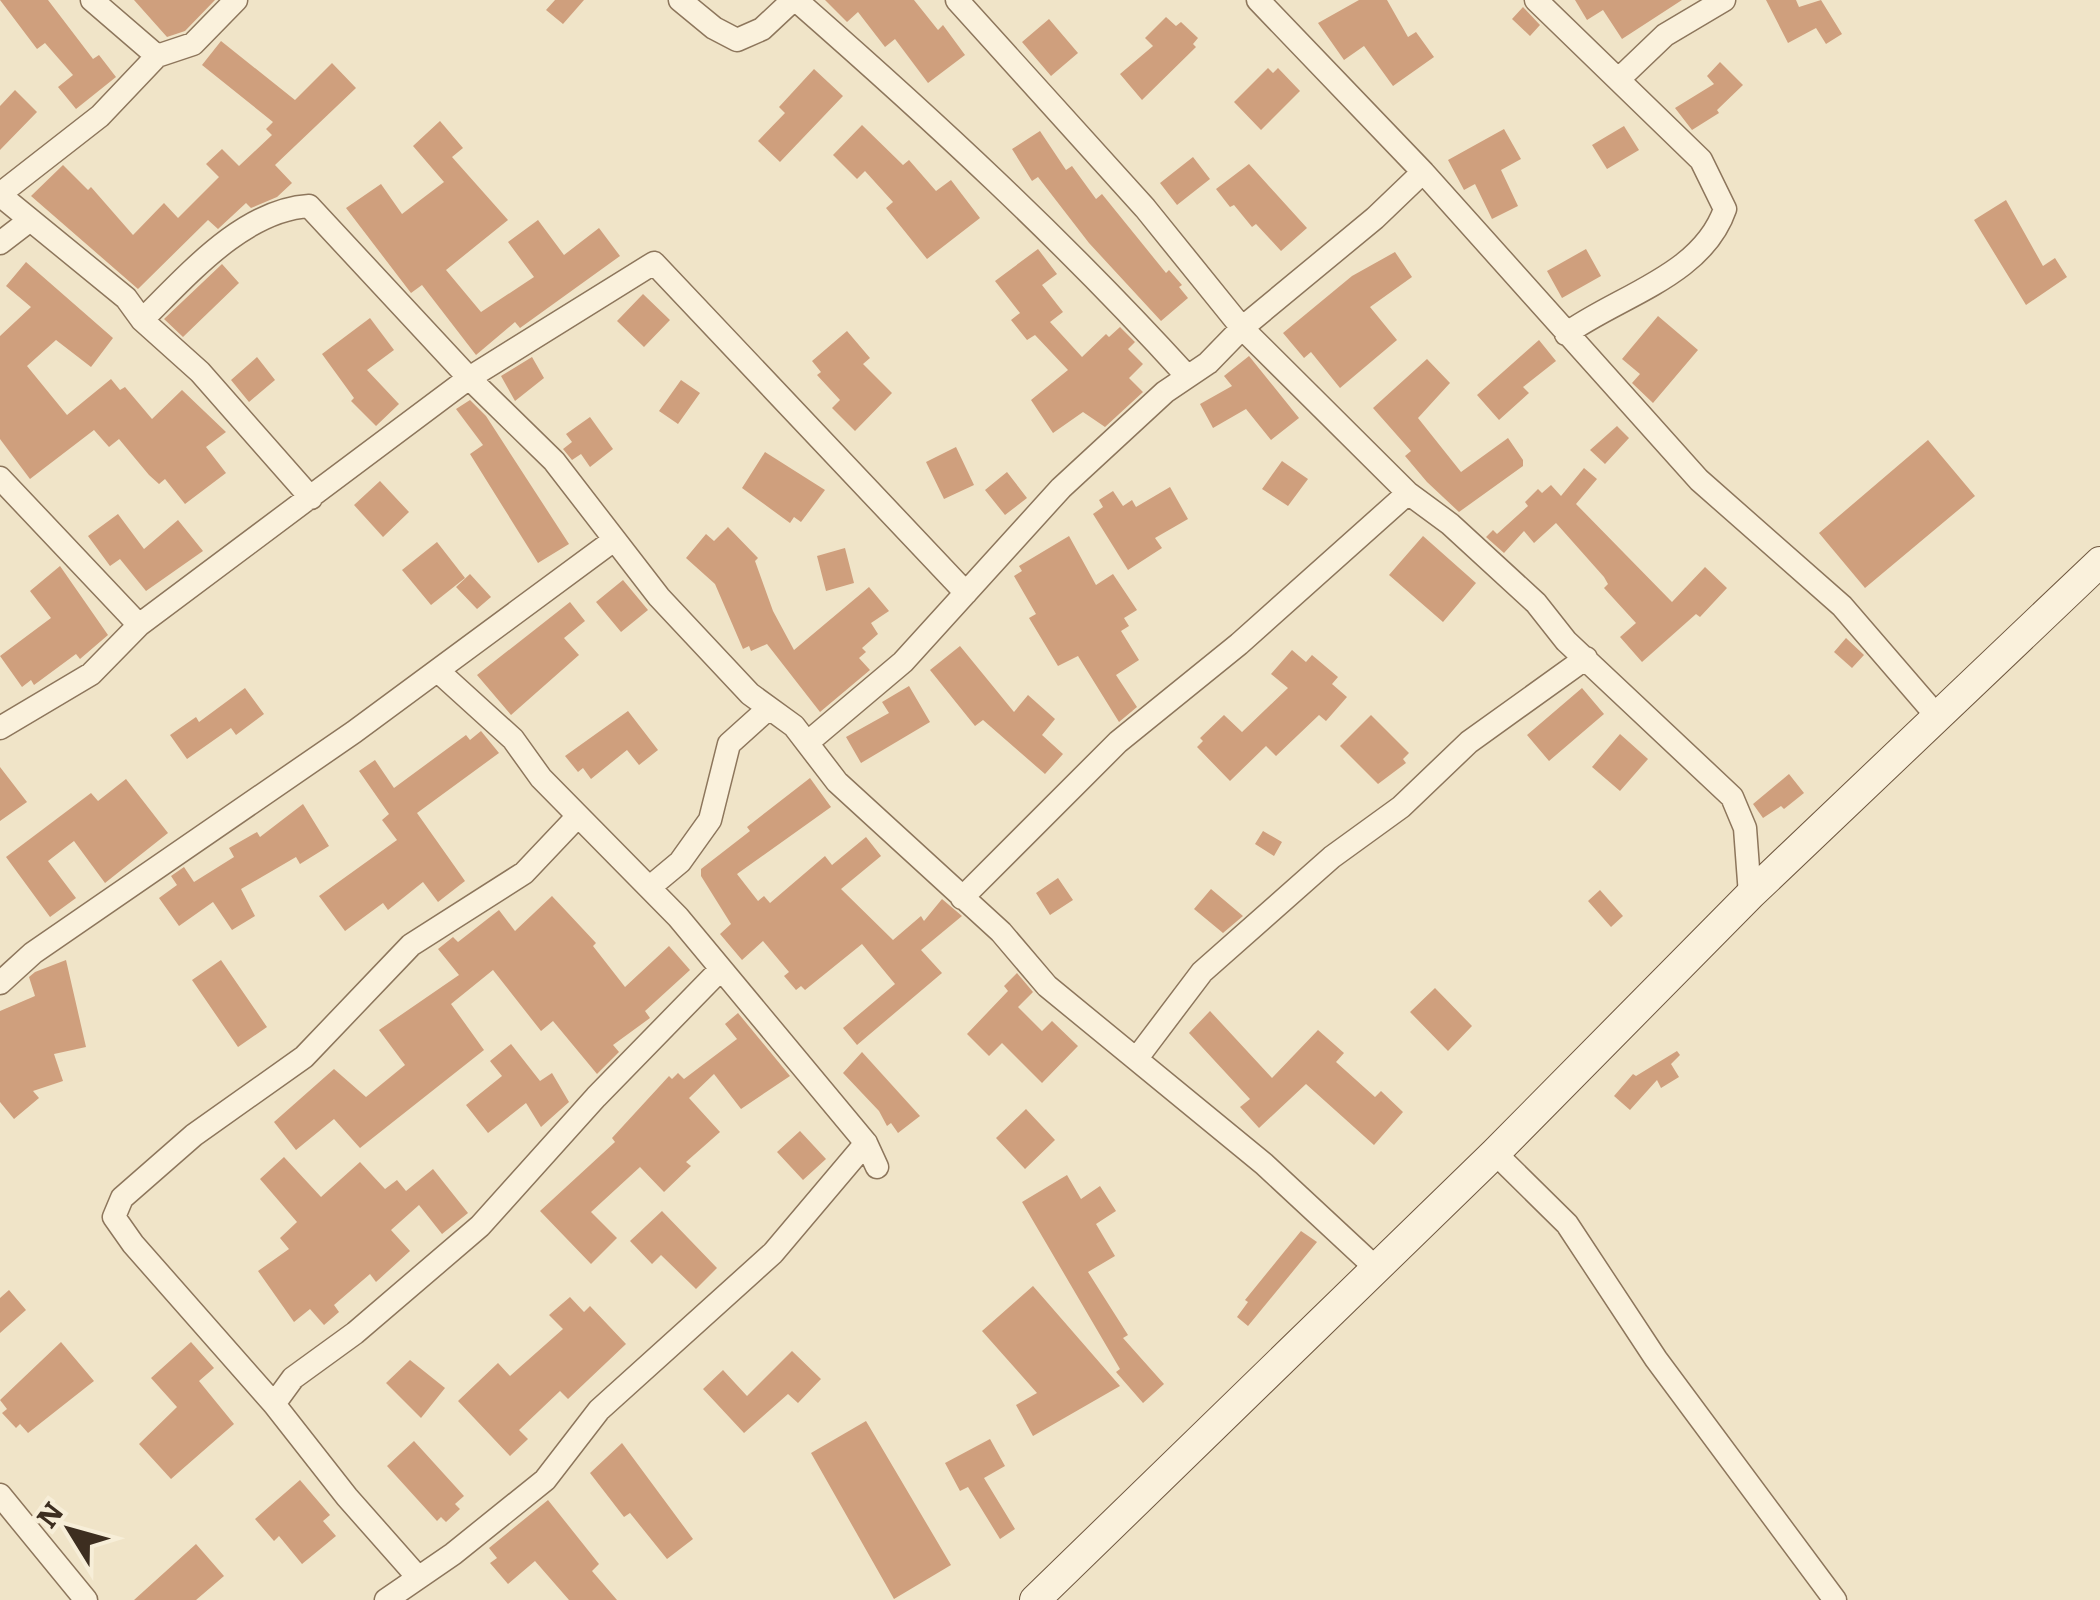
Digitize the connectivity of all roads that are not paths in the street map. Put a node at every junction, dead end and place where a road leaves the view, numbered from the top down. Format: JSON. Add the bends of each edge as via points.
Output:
{"nodes":[{"id":1,"x":92,"y":0,"type":"edge"},
{"id":2,"x":236,"y":0,"type":"edge"},
{"id":3,"x":680,"y":0,"type":"edge"},
{"id":4,"x":795,"y":0,"type":"edge"},
{"id":5,"x":957,"y":0,"type":"edge"},
{"id":6,"x":1258,"y":0,"type":"edge"},
{"id":7,"x":1536,"y":0,"type":"edge"},
{"id":8,"x":1724,"y":0,"type":"edge"},
{"id":9,"x":158,"y":56,"type":"junction"},
{"id":10,"x":1620,"y":78,"type":"junction"},
{"id":11,"x":1423,"y":172,"type":"junction"},
{"id":12,"x":0,"y":195,"type":"edge"},
{"id":13,"x":30,"y":220,"type":"junction"},
{"id":14,"x":0,"y":243,"type":"edge"},
{"id":15,"x":142,"y":320,"type":"junction"},
{"id":16,"x":1242,"y":328,"type":"junction"},
{"id":17,"x":1566,"y":334,"type":"junction"},
{"id":18,"x":1186,"y":375,"type":"junction"},
{"id":19,"x":469,"y":378,"type":"junction"},
{"id":20,"x":0,"y":478,"type":"edge"},
{"id":21,"x":1408,"y":492,"type":"junction"},
{"id":22,"x":311,"y":498,"type":"junction"},
{"id":23,"x":614,"y":540,"type":"junction"},
{"id":24,"x":2100,"y":562,"type":"edge"},
{"id":25,"x":966,"y":593,"type":"junction"},
{"id":26,"x":139,"y":625,"type":"junction"},
{"id":27,"x":1586,"y":658,"type":"junction"},
{"id":28,"x":438,"y":670,"type":"junction"},
{"id":29,"x":769,"y":708,"type":"junction"},
{"id":30,"x":1936,"y":715,"type":"junction"},
{"id":31,"x":0,"y":728,"type":"edge"},
{"id":32,"x":807,"y":743,"type":"junction"},
{"id":33,"x":578,"y":816,"type":"junction"},
{"id":34,"x":650,"y":886,"type":"junction"},
{"id":35,"x":1750,"y":895,"type":"junction"},
{"id":36,"x":962,"y":898,"type":"junction"},
{"id":37,"x":720,"y":970,"type":"junction"},
{"id":38,"x":0,"y":983,"type":"edge"},
{"id":39,"x":1137,"y":1058,"type":"junction"},
{"id":40,"x":866,"y":1143,"type":"junction"},
{"id":41,"x":1495,"y":1153,"type":"junction"},
{"id":42,"x":877,"y":1167,"type":"dead end"},
{"id":43,"x":1376,"y":1269,"type":"junction"},
{"id":44,"x":274,"y":1404,"type":"junction"},
{"id":45,"x":0,"y":1495,"type":"edge"},
{"id":46,"x":416,"y":1575,"type":"junction"},
{"id":47,"x":86,"y":1600,"type":"edge"},
{"id":48,"x":386,"y":1600,"type":"edge"},
{"id":49,"x":1035,"y":1600,"type":"edge"},
{"id":50,"x":1835,"y":1600,"type":"edge"}],
"edges":[{"from":1,"to":9,"type":"street"},
{"from":2,"to":9,"type":"street","via":[[194,44]]},
{"from":3,"to":4,"type":"street","via":[[737,40],[762,29]]},
{"from":4,"to":18,"type":"street","via":[[976,158]]},
{"from":5,"to":16,"type":"street"},
{"from":6,"to":11,"type":"street"},
{"from":7,"to":10,"type":"street"},
{"from":8,"to":10,"type":"street","via":[[1665,35]]},
{"from":9,"to":12,"type":"street","via":[[100,116]]},
{"from":10,"to":17,"type":"street","via":[[1702,160],[1725,209],[1702,248],[1670,274]]},
{"from":11,"to":16,"type":"street"},
{"from":11,"to":17,"type":"street"},
{"from":12,"to":13,"type":"street"},
{"from":13,"to":14,"type":"street"},
{"from":13,"to":15,"type":"street","via":[[126,298]]},
{"from":15,"to":19,"type":"street","via":[[243,231],[288,207],[309,206]]},
{"from":15,"to":22,"type":"street","via":[[200,372]]},
{"from":16,"to":18,"type":"street"},
{"from":16,"to":21,"type":"street"},
{"from":17,"to":30,"type":"street","via":[[1699,480],[1842,606]]},
{"from":18,"to":25,"type":"street","via":[[1061,488]]},
{"from":19,"to":22,"type":"street"},
{"from":19,"to":23,"type":"street","via":[[554,461]]},
{"from":19,"to":25,"type":"street","via":[[654,263]]},
{"from":20,"to":26,"type":"street"},
{"from":21,"to":27,"type":"street","via":[[1536,604]]},
{"from":21,"to":36,"type":"street","via":[[1118,742]]},
{"from":22,"to":26,"type":"street"},
{"from":23,"to":28,"type":"street"},
{"from":23,"to":29,"type":"street","via":[[659,597]]},
{"from":24,"to":30,"type":"main road"},
{"from":25,"to":32,"type":"street","via":[[903,662]]},
{"from":26,"to":31,"type":"street","via":[[91,674]]},
{"from":27,"to":35,"type":"street","via":[[1732,797],[1745,828]]},
{"from":27,"to":39,"type":"street","via":[[1469,742],[1401,808],[1332,856],[1202,972]]},
{"from":28,"to":33,"type":"street","via":[[513,739]]},
{"from":28,"to":38,"type":"street","via":[[33,953]]},
{"from":29,"to":32,"type":"street"},
{"from":29,"to":34,"type":"street","via":[[730,744],[710,820],[680,862]]},
{"from":30,"to":35,"type":"main road"},
{"from":32,"to":36,"type":"street","via":[[838,782]]},
{"from":33,"to":34,"type":"street"},
{"from":33,"to":44,"type":"street","via":[[524,874],[411,944],[304,1056],[194,1135],[122,1198],[114,1217],[132,1244]]},
{"from":34,"to":37,"type":"street"},
{"from":35,"to":41,"type":"main road"},
{"from":36,"to":39,"type":"street","via":[[1047,986]]},
{"from":37,"to":40,"type":"street"},
{"from":37,"to":44,"type":"street","via":[[480,1226],[293,1378]]},
{"from":39,"to":43,"type":"street"},
{"from":40,"to":42,"type":"street"},
{"from":40,"to":46,"type":"street","via":[[773,1253],[599,1410],[545,1480],[453,1554]]},
{"from":41,"to":43,"type":"main road"},
{"from":41,"to":50,"type":"street","via":[[1567,1224],[1656,1359]]},
{"from":43,"to":49,"type":"main road"},
{"from":44,"to":46,"type":"street"},
{"from":45,"to":47,"type":"street"},
{"from":46,"to":48,"type":"street"}]}
